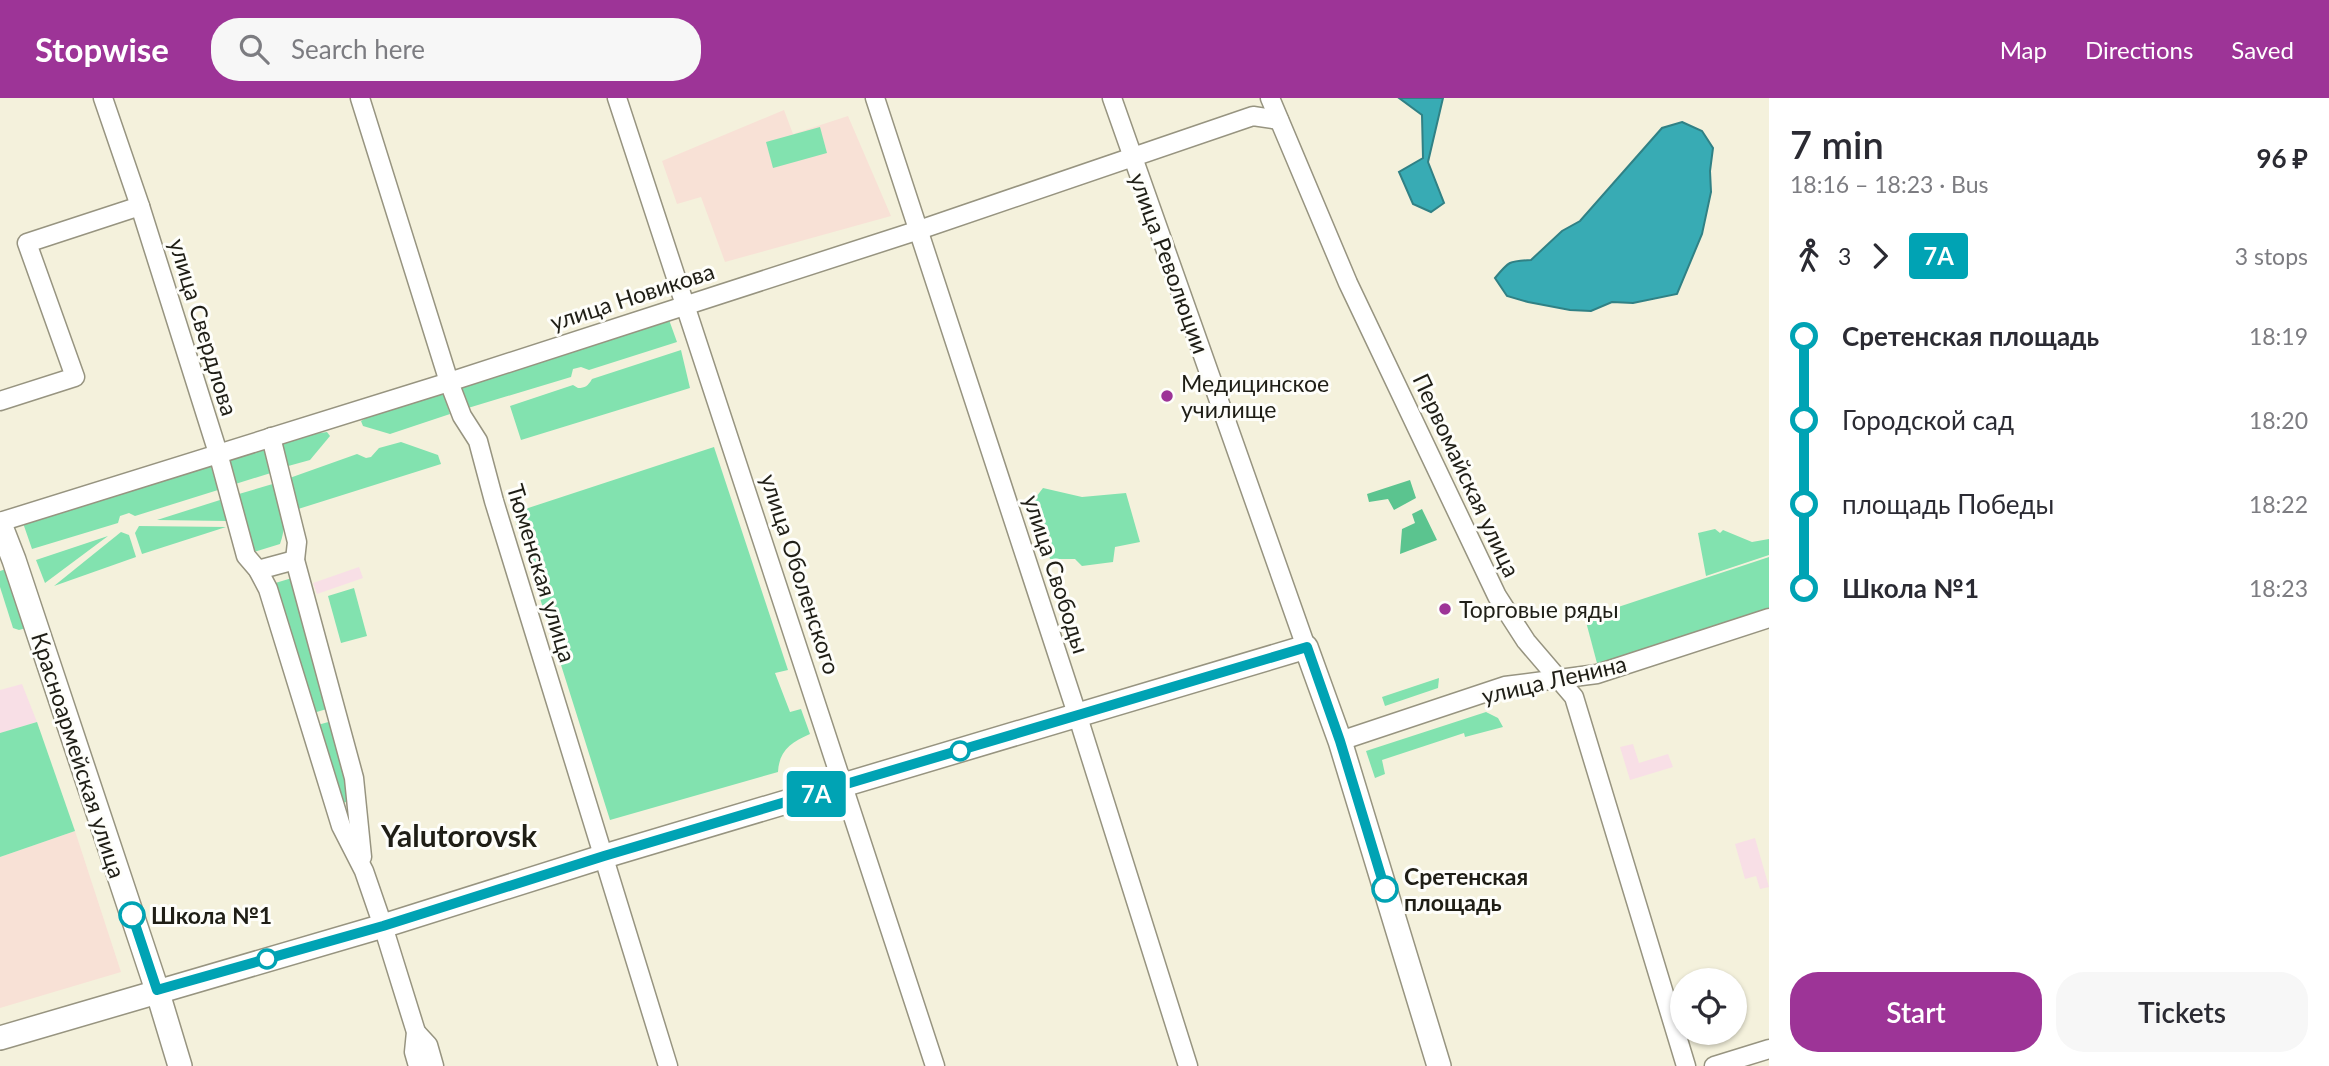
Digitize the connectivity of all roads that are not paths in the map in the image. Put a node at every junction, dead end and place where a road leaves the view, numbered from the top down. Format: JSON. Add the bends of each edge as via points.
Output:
{"nodes":[{"id":1,"x":103,"y":98,"type":"edge"},
{"id":2,"x":360,"y":98,"type":"edge"},
{"id":3,"x":617,"y":98,"type":"edge"},
{"id":4,"x":875,"y":98,"type":"edge"},
{"id":5,"x":1112,"y":98,"type":"edge"},
{"id":6,"x":1270,"y":98,"type":"edge"},
{"id":7,"x":1279,"y":120,"type":"junction"},
{"id":8,"x":1133,"y":158,"type":"junction"},
{"id":9,"x":140,"y":206,"type":"junction"},
{"id":10,"x":919,"y":230,"type":"junction"},
{"id":11,"x":686,"y":304,"type":"junction"},
{"id":12,"x":449,"y":382,"type":"junction"},
{"id":13,"x":0,"y":401,"type":"edge"},
{"id":14,"x":271,"y":437,"type":"junction"},
{"id":15,"x":218,"y":453,"type":"junction"},
{"id":16,"x":0,"y":523,"type":"edge"},
{"id":17,"x":295,"y":560,"type":"junction"},
{"id":18,"x":258,"y":570,"type":"junction"},
{"id":19,"x":1769,"y":618,"type":"edge"},
{"id":20,"x":1307,"y":647,"type":"junction"},
{"id":21,"x":1558,"y":681,"type":"junction"},
{"id":22,"x":336,"y":714,"type":"junction"},
{"id":23,"x":1078,"y":716,"type":"junction"},
{"id":24,"x":309,"y":720,"type":"junction"},
{"id":25,"x":1340,"y":741,"type":"junction"},
{"id":26,"x":845,"y":785,"type":"junction"},
{"id":27,"x":604,"y":856,"type":"junction"},
{"id":28,"x":364,"y":871,"type":"junction"},
{"id":29,"x":383,"y":926,"type":"junction"},
{"id":30,"x":157,"y":990,"type":"junction"},
{"id":31,"x":416,"y":1032,"type":"junction"},
{"id":32,"x":0,"y":1038,"type":"edge"},
{"id":33,"x":1769,"y":1049,"type":"edge"},
{"id":34,"x":180,"y":1066,"type":"edge"},
{"id":35,"x":418,"y":1066,"type":"edge"},
{"id":36,"x":434,"y":1066,"type":"edge"},
{"id":37,"x":668,"y":1066,"type":"edge"},
{"id":38,"x":935,"y":1066,"type":"edge"},
{"id":39,"x":1188,"y":1066,"type":"edge"},
{"id":40,"x":1439,"y":1066,"type":"edge"},
{"id":41,"x":1686,"y":1066,"type":"edge"},
{"id":42,"x":1714,"y":1066,"type":"edge"}],
"edges":[{"from":1,"to":9,"type":"street","name":"улица Свердлова"},
{"from":2,"to":12,"type":"street","name":"Тюменская улица"},
{"from":3,"to":11,"type":"street","name":"улица Оболенского"},
{"from":4,"to":10,"type":"street","name":"улица Свободы"},
{"from":5,"to":8,"type":"street","name":"улица Революции"},
{"from":6,"to":7,"type":"street","name":"Первомайская улица"},
{"from":7,"to":8,"type":"street","name":"улица Новикова","via":[[1253,116]]},
{"from":7,"to":21,"type":"street","name":"Первомайская улица","via":[[1349,283],[1497,596]]},
{"from":8,"to":10,"type":"street","name":"улица Новикова"},
{"from":8,"to":20,"type":"street","name":"улица Революции"},
{"from":9,"to":13,"type":"street","via":[[27,243],[75,377]]},
{"from":9,"to":15,"type":"street","name":"улица Свердлова"},
{"from":10,"to":11,"type":"street","name":"улица Новикова"},
{"from":10,"to":23,"type":"street","name":"улица Свободы"},
{"from":11,"to":12,"type":"street","name":"улица Новикова"},
{"from":11,"to":26,"type":"street","name":"улица Оболенского"},
{"from":12,"to":14,"type":"street","name":"улица Новикова"},
{"from":12,"to":27,"type":"street","name":"Тюменская улица","via":[[478,441]]},
{"from":14,"to":15,"type":"street","name":"улица Новикова"},
{"from":14,"to":17,"type":"street","name":"улица Свердлова","via":[[297,542]]},
{"from":15,"to":16,"type":"street","name":"улица Новикова"},
{"from":15,"to":18,"type":"street","name":"улица Свердлова","via":[[246,556]]},
{"from":16,"to":30,"type":"main road","name":"Красноармейская улица"},
{"from":17,"to":18,"type":"street"},
{"from":17,"to":22,"type":"street","name":"улица Свердлова"},
{"from":18,"to":24,"type":"street","name":"улица Свердлова"},
{"from":19,"to":21,"type":"street","name":"улица Ленина","via":[[1597,674]]},
{"from":20,"to":23,"type":"main road"},
{"from":20,"to":25,"type":"main road","name":"улица Революции"},
{"from":21,"to":25,"type":"street","name":"улица Ленина","via":[[1505,687]]},
{"from":21,"to":41,"type":"street","name":"Первомайская улица","via":[[1574,697]]},
{"from":22,"to":24,"type":"street"},
{"from":22,"to":28,"type":"street","name":"улица Свердлова","via":[[354,778]]},
{"from":23,"to":26,"type":"main road"},
{"from":23,"to":39,"type":"street","name":"улица Свободы"},
{"from":24,"to":28,"type":"street","name":"улица Свердлова","via":[[341,826]]},
{"from":25,"to":40,"type":"main road","name":"улица Революции"},
{"from":26,"to":27,"type":"main road"},
{"from":26,"to":38,"type":"street","name":"улица Оболенского"},
{"from":27,"to":29,"type":"main road"},
{"from":27,"to":37,"type":"street","name":"Тюменская улица"},
{"from":28,"to":29,"type":"street","name":"улица Свердлова"},
{"from":29,"to":30,"type":"main road"},
{"from":29,"to":31,"type":"street","name":"улица Свердлова"},
{"from":30,"to":32,"type":"main road"},
{"from":30,"to":34,"type":"main road","name":"Красноармейская улица"},
{"from":31,"to":35,"type":"street","name":"улица Свердлова"},
{"from":31,"to":36,"type":"street","name":"улица Свердлова","via":[[428,1045]]},
{"from":33,"to":42,"type":"street"}]}
